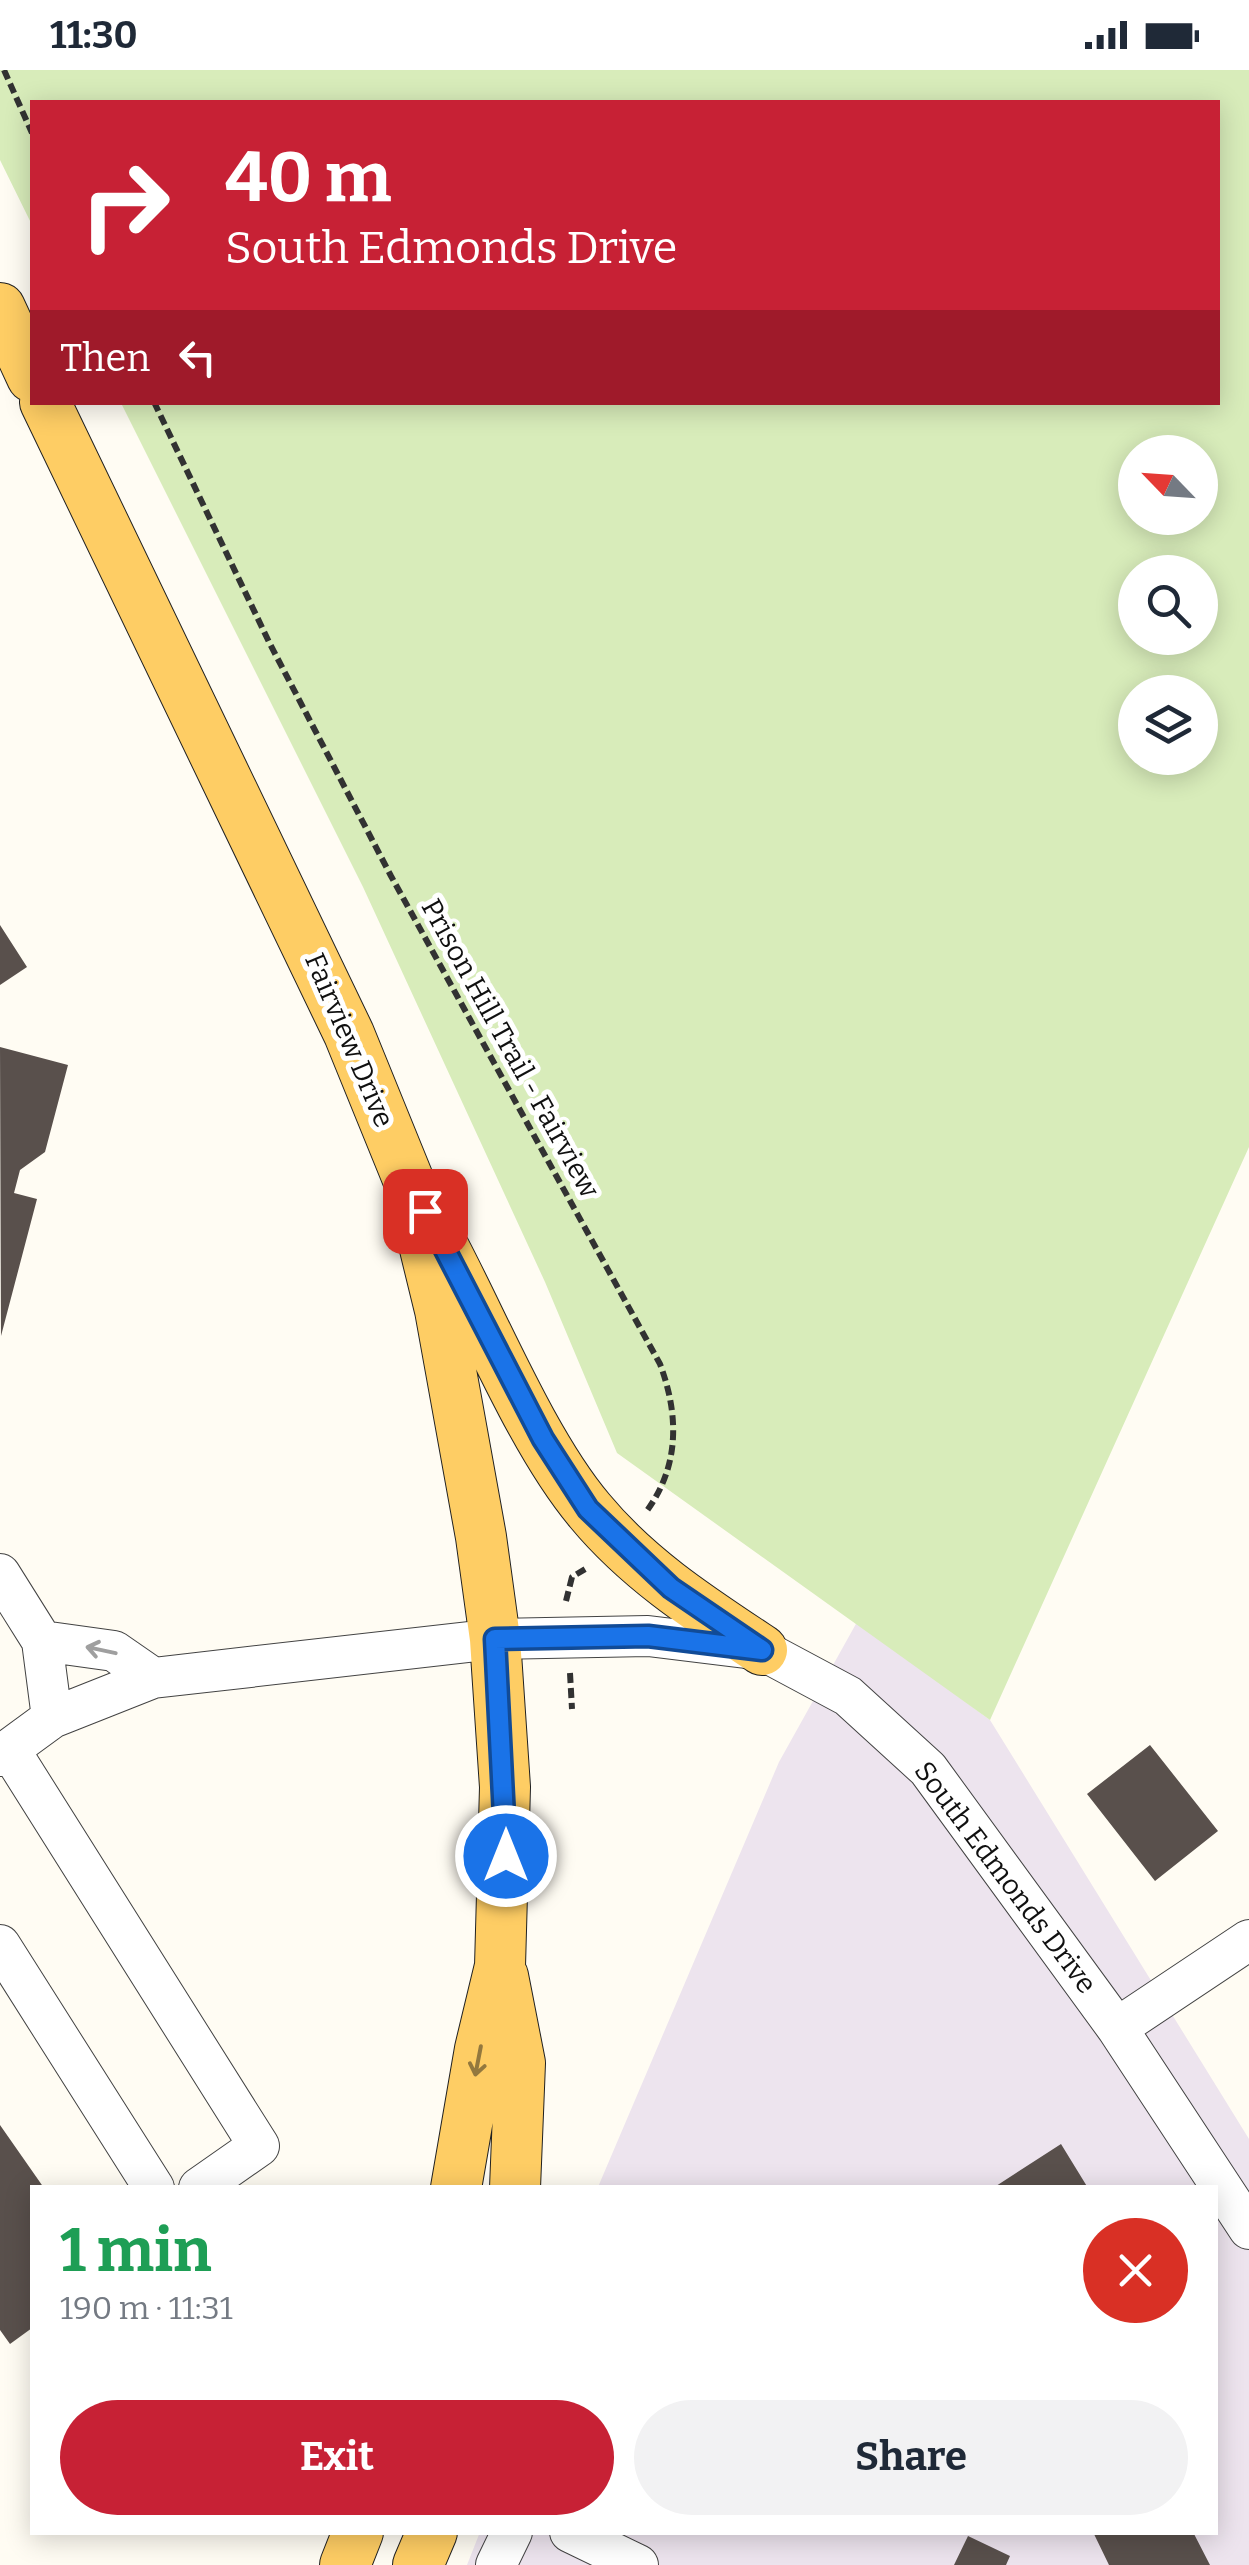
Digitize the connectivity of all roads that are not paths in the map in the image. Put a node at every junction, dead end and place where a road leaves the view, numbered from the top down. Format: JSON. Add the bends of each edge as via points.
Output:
{"nodes":[{"id":1,"x":0,"y":308,"type":"edge"},
{"id":2,"x":30,"y":373,"type":"edge"},
{"id":3,"x":46,"y":405,"type":"edge"},
{"id":4,"x":408,"y":1179,"type":"junction"},
{"id":5,"x":0,"y":1574,"type":"edge"},
{"id":6,"x":495,"y":1639,"type":"junction"},
{"id":7,"x":42,"y":1641,"type":"junction"},
{"id":8,"x":762,"y":1650,"type":"junction"},
{"id":9,"x":153,"y":1678,"type":"junction"},
{"id":10,"x":52,"y":1718,"type":"junction"},
{"id":11,"x":5,"y":1753,"type":"edge"},
{"id":12,"x":1249,"y":1940,"type":"edge"},
{"id":13,"x":0,"y":1945,"type":"edge"},
{"id":14,"x":500,"y":1966,"type":"junction"},
{"id":15,"x":1117,"y":2028,"type":"junction"},
{"id":16,"x":152,"y":2185,"type":"edge"},
{"id":17,"x":203,"y":2185,"type":"edge"},
{"id":18,"x":457,"y":2185,"type":"edge"},
{"id":19,"x":515,"y":2185,"type":"edge"},
{"id":20,"x":1249,"y":2229,"type":"edge"},
{"id":21,"x":357,"y":2535,"type":"edge"},
{"id":22,"x":431,"y":2535,"type":"edge"},
{"id":23,"x":511,"y":2535,"type":"edge"},
{"id":24,"x":576,"y":2535,"type":"edge"},
{"id":25,"x":344,"y":2565,"type":"edge"},
{"id":26,"x":418,"y":2565,"type":"edge"},
{"id":27,"x":496,"y":2565,"type":"edge"},
{"id":28,"x":638,"y":2565,"type":"edge"}],
"edges":[{"from":1,"to":2,"type":"main road"},
{"from":3,"to":4,"type":"main road","name":"Fairview Drive","via":[[309,946]]},
{"from":4,"to":6,"type":"main road","name":"Fairview Drive","via":[[467,1442]]},
{"from":4,"to":8,"type":"main road","via":[[543,1439],[588,1509],[671,1588]]},
{"from":5,"to":7,"type":"street"},
{"from":6,"to":8,"type":"street","name":"South Edmonds Drive","via":[[678,1637]]},
{"from":6,"to":9,"type":"street","name":"South Edmonds Drive"},
{"from":6,"to":14,"type":"main road","name":"Fairview Drive","via":[[506,1814]]},
{"from":9,"to":7,"type":"street","one_way":true,"via":[[114,1651]]},
{"from":7,"to":10,"type":"street"},
{"from":8,"to":15,"type":"street","name":"South Edmonds Drive","via":[[848,1696],[910,1749],[955,1801]]},
{"from":9,"to":10,"type":"street","name":"South Edmonds Drive"},
{"from":10,"to":11,"type":"street","name":"South Edmonds Drive"},
{"from":11,"to":17,"type":"street","via":[[259,2146]]},
{"from":12,"to":15,"type":"street"},
{"from":13,"to":16,"type":"street"},
{"from":14,"to":18,"type":"main road","name":"Fairview Drive","one_way":true},
{"from":14,"to":19,"type":"main road","name":"Fairview Drive","via":[[520,2063]]},
{"from":15,"to":20,"type":"street","name":"South Edmonds Drive"},
{"from":21,"to":25,"type":"main road"},
{"from":22,"to":26,"type":"main road"},
{"from":23,"to":27,"type":"street"},
{"from":24,"to":28,"type":"street"}]}
